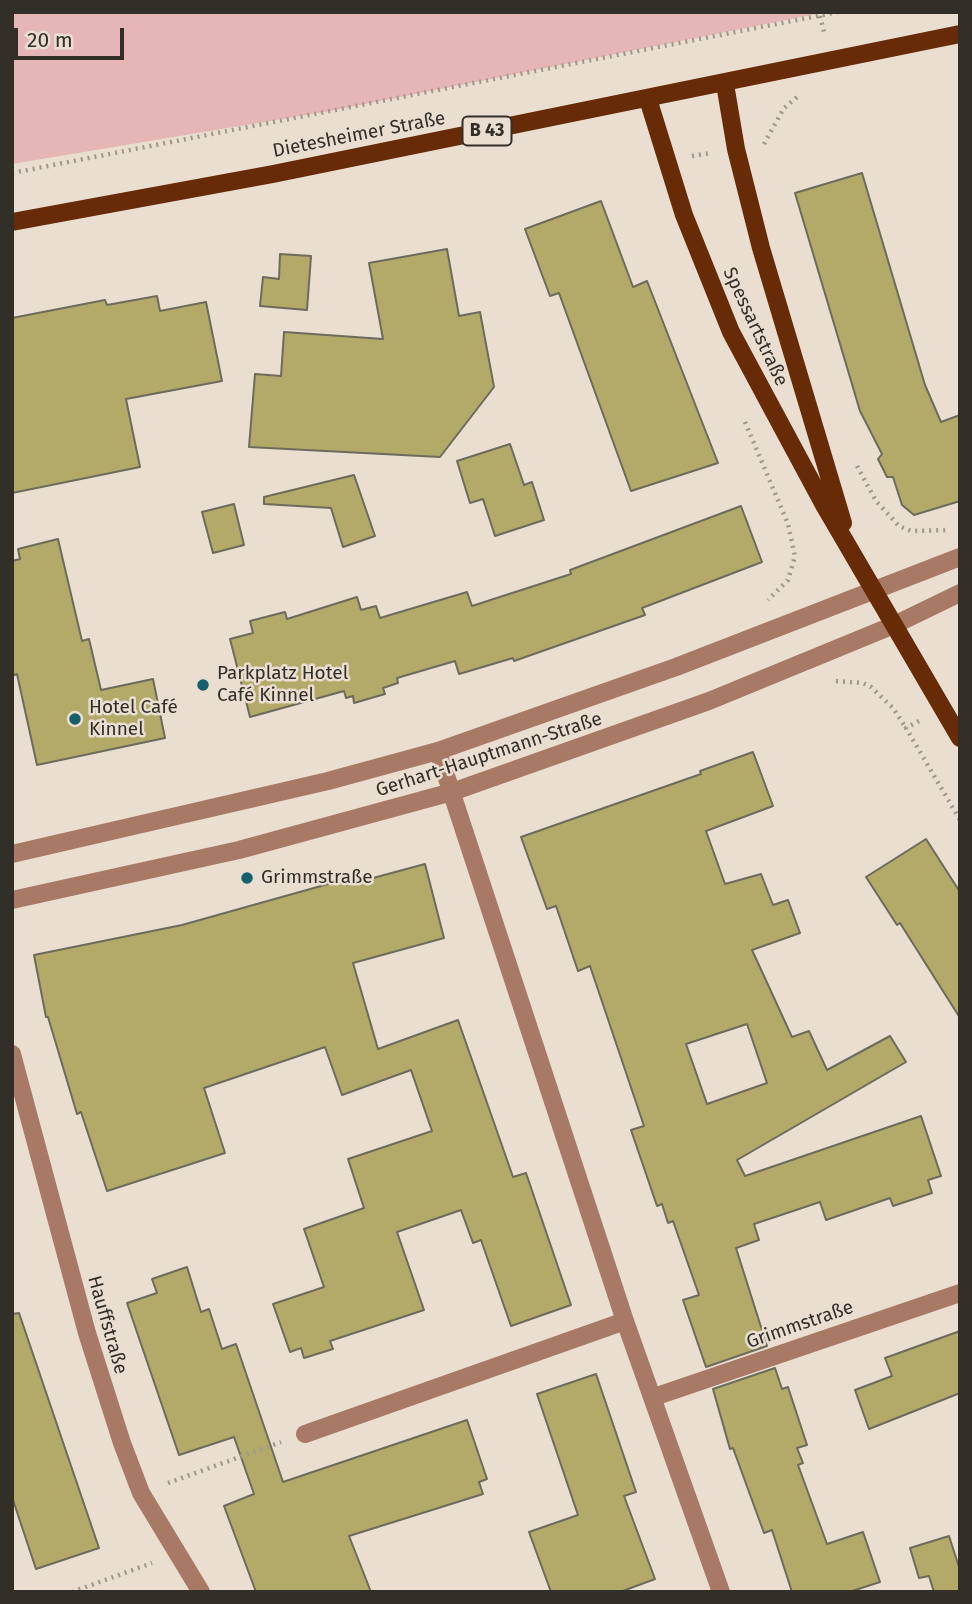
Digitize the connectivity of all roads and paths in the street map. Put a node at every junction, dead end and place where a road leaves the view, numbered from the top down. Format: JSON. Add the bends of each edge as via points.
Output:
{"nodes":[{"id":1,"x":838,"y":12,"type":"edge"},
{"id":2,"x":960,"y":34,"type":"edge"},
{"id":3,"x":724,"y":84,"type":"junction"},
{"id":4,"x":804,"y":93,"type":"dead end"},
{"id":5,"x":648,"y":99,"type":"junction"},
{"id":6,"x":764,"y":144,"type":"junction"},
{"id":7,"x":736,"y":149,"type":"junction"},
{"id":8,"x":763,"y":153,"type":"dead end"},
{"id":9,"x":666,"y":161,"type":"junction"},
{"id":10,"x":12,"y":173,"type":"edge"},
{"id":11,"x":12,"y":222,"type":"edge"},
{"id":12,"x":740,"y":411,"type":"dead end"},
{"id":13,"x":857,"y":464,"type":"dead end"},
{"id":14,"x":953,"y":528,"type":"dead end"},
{"id":15,"x":960,"y":557,"type":"edge"},
{"id":16,"x":856,"y":559,"type":"junction"},
{"id":17,"x":874,"y":589,"type":"junction"},
{"id":18,"x":960,"y":593,"type":"edge"},
{"id":19,"x":894,"y":625,"type":"junction"},
{"id":20,"x":779,"y":627,"type":"junction"},
{"id":21,"x":828,"y":683,"type":"dead end"},
{"id":22,"x":906,"y":728,"type":"dead end"},
{"id":23,"x":960,"y":738,"type":"edge"},
{"id":24,"x":438,"y":751,"type":"junction"},
{"id":25,"x":452,"y":792,"type":"junction"},
{"id":26,"x":12,"y":854,"type":"edge"},
{"id":27,"x":12,"y":900,"type":"edge"},
{"id":28,"x":12,"y":1054,"type":"edge"},
{"id":29,"x":960,"y":1293,"type":"edge"},
{"id":30,"x":625,"y":1321,"type":"junction"},
{"id":31,"x":654,"y":1397,"type":"junction"},
{"id":32,"x":305,"y":1434,"type":"joint"},
{"id":33,"x":141,"y":1493,"type":"junction"},
{"id":34,"x":176,"y":1554,"type":"junction"},
{"id":35,"x":72,"y":1592,"type":"edge"},
{"id":36,"x":201,"y":1592,"type":"edge"},
{"id":37,"x":721,"y":1592,"type":"edge"}],
"edges":[{"from":1,"to":10,"type":"path"},
{"from":2,"to":3,"type":"main road","name":"Dietesheimer Straße","number":"B 43"},
{"from":3,"to":5,"type":"main road","name":"Dietesheimer Straße","number":"B 43"},
{"from":3,"to":7,"type":"main road","name":"Spessartstraße"},
{"from":4,"to":6,"type":"path","via":[[784,108]]},
{"from":5,"to":9,"type":"main road","name":"Spessartstraße"},
{"from":5,"to":11,"type":"main road","name":"Dietesheimer Straße","number":"B 43"},
{"from":6,"to":7,"type":"path"},
{"from":6,"to":8,"type":"path"},
{"from":7,"to":9,"type":"path"},
{"from":7,"to":16,"type":"main road","name":"Spessartstraße","via":[[795,369]]},
{"from":9,"to":16,"type":"main road","name":"Spessartstraße","via":[[731,332]]},
{"from":12,"to":20,"type":"path","via":[[793,541],[793,570],[767,600]]},
{"from":13,"to":14,"type":"path","via":[[876,500],[899,526],[927,532]]},
{"from":15,"to":17,"type":"street","name":"Gerhart-Hauptmann-Straße"},
{"from":16,"to":17,"type":"main road","name":"Spessartstraße"},
{"from":17,"to":19,"type":"main road","name":"Spessartstraße"},
{"from":17,"to":20,"type":"street","name":"Gerhart-Hauptmann-Straße"},
{"from":18,"to":19,"type":"street","name":"Gerhart-Hauptmann-Straße"},
{"from":19,"to":23,"type":"main road","name":"Spessartstraße"},
{"from":19,"to":25,"type":"street","name":"Gerhart-Hauptmann-Straße","via":[[634,729]]},
{"from":20,"to":24,"type":"street","name":"Gerhart-Hauptmann-Straße"},
{"from":21,"to":22,"type":"path","via":[[849,681],[871,687]]},
{"from":24,"to":25,"type":"street"},
{"from":24,"to":26,"type":"street","name":"Gerhart-Hauptmann-Straße"},
{"from":25,"to":27,"type":"street","name":"Gerhart-Hauptmann-Straße","via":[[239,850]]},
{"from":25,"to":30,"type":"street"},
{"from":28,"to":33,"type":"street","name":"Hauffstraße","via":[[86,1333]]},
{"from":29,"to":31,"type":"street","name":"Grimmstraße"},
{"from":30,"to":31,"type":"street"},
{"from":30,"to":32,"type":"street"},
{"from":31,"to":37,"type":"street"},
{"from":32,"to":33,"type":"path"},
{"from":33,"to":34,"type":"street","name":"Hauffstraße"},
{"from":34,"to":35,"type":"path"},
{"from":34,"to":36,"type":"street","name":"Hauffstraße"}]}
